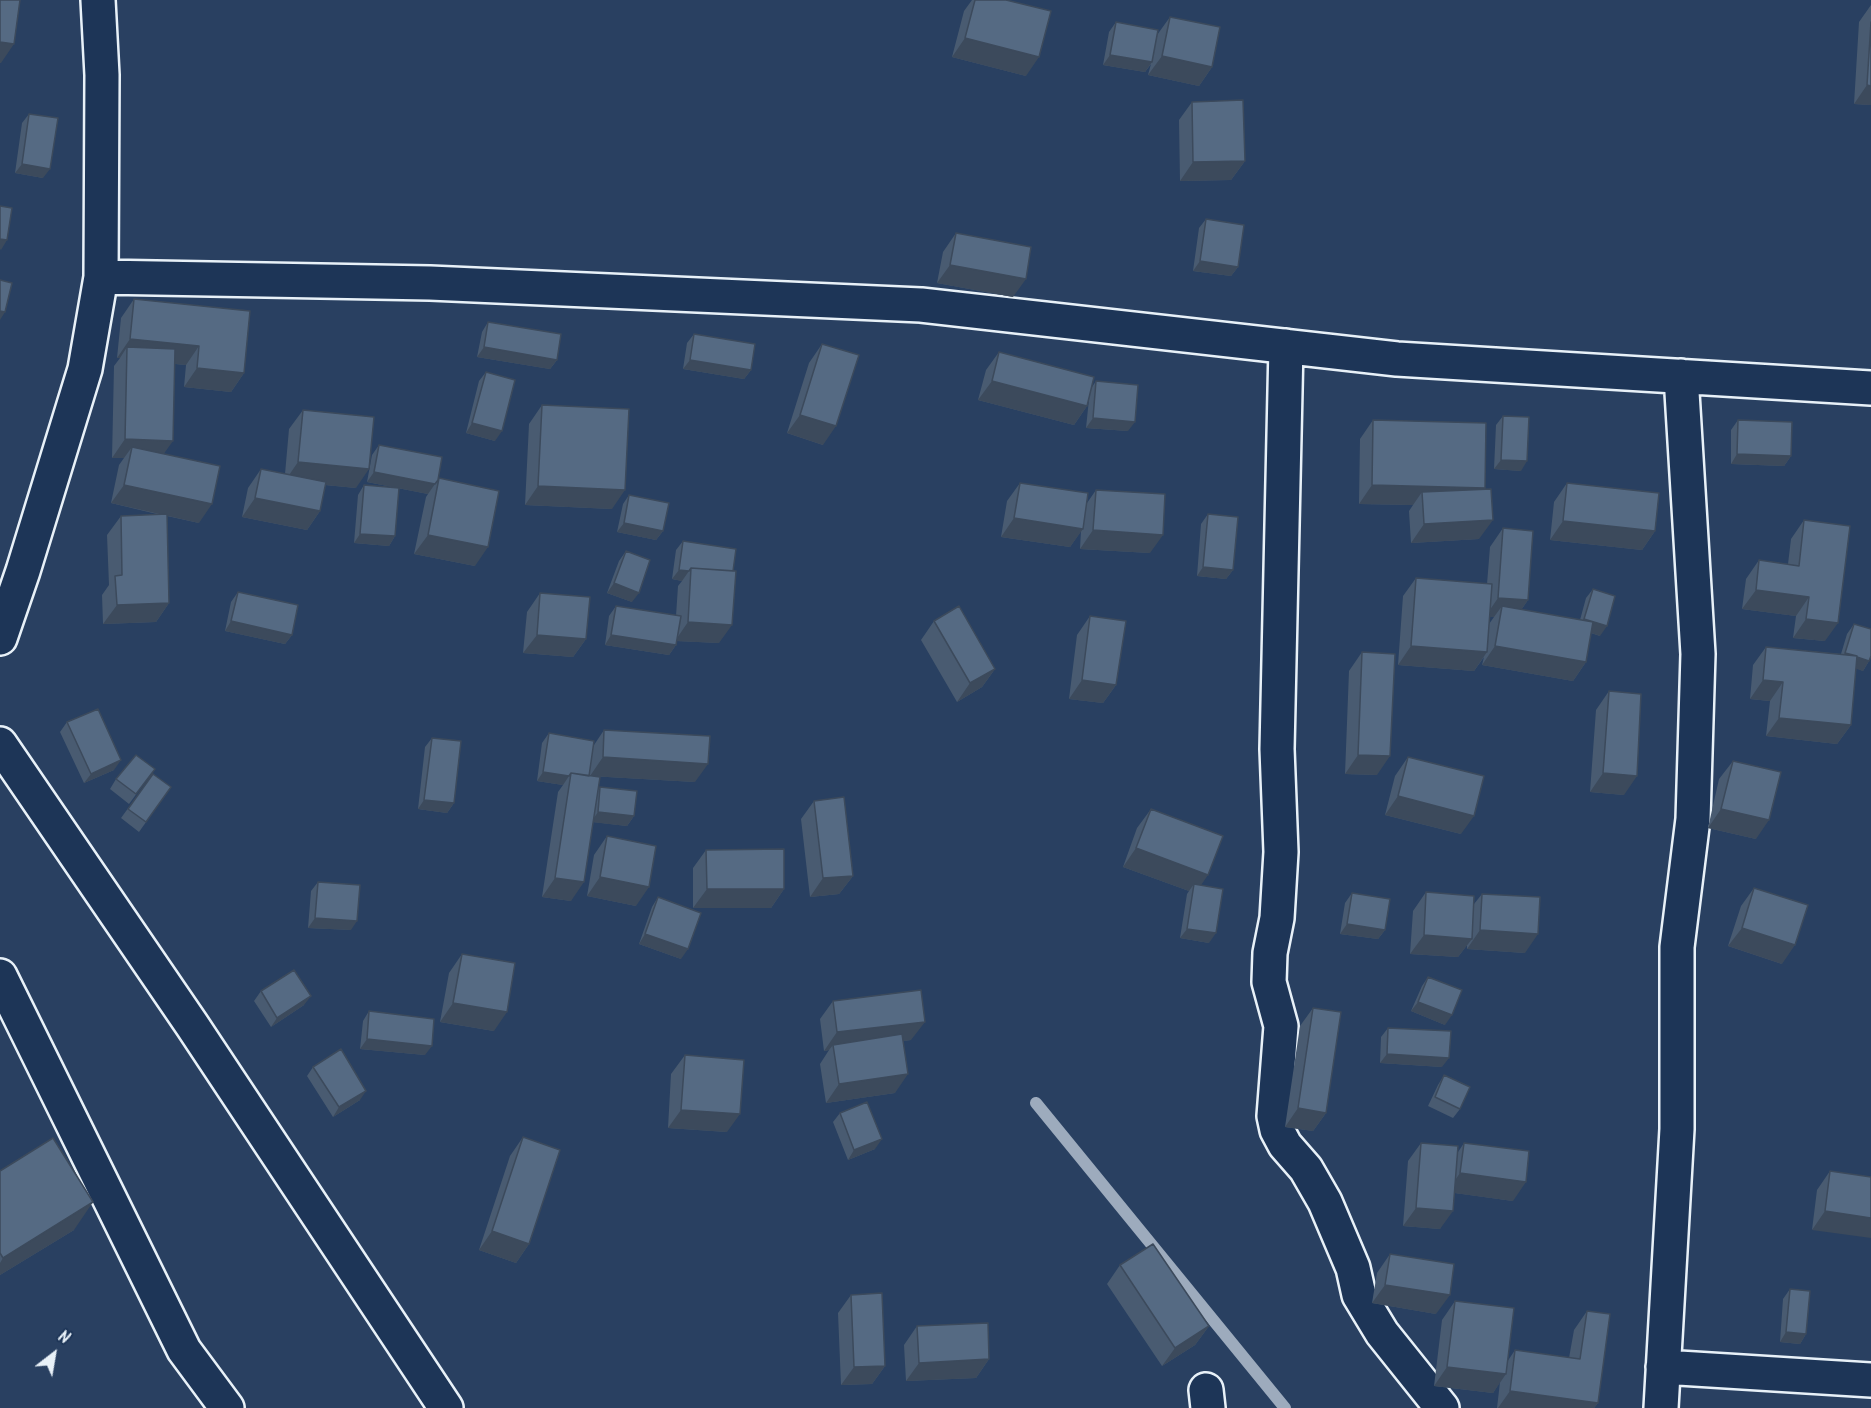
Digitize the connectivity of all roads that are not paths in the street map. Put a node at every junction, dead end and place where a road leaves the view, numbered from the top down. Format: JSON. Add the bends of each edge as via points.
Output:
{"nodes":[{"id":1,"x":98,"y":0,"type":"edge"},
{"id":2,"x":101,"y":277,"type":"junction"},
{"id":3,"x":1286,"y":346,"type":"junction"},
{"id":4,"x":1681,"y":376,"type":"junction"},
{"id":5,"x":1871,"y":388,"type":"edge"},
{"id":6,"x":0,"y":638,"type":"edge"},
{"id":7,"x":0,"y":744,"type":"edge"},
{"id":8,"x":0,"y":976,"type":"edge"},
{"id":9,"x":1663,"y":1367,"type":"junction"},
{"id":10,"x":1871,"y":1380,"type":"edge"},
{"id":11,"x":227,"y":1408,"type":"edge"},
{"id":12,"x":446,"y":1408,"type":"edge"},
{"id":13,"x":1442,"y":1408,"type":"edge"},
{"id":14,"x":1661,"y":1408,"type":"edge"}],
"edges":[{"from":1,"to":2,"type":"street","via":[[102,75]]},
{"from":2,"to":3,"type":"street","via":[[430,283],[921,305]]},
{"from":2,"to":6,"type":"street","via":[[85,369]]},
{"from":3,"to":4,"type":"street","via":[[1397,358]]},
{"from":3,"to":13,"type":"street","via":[[1277,750],[1281,852],[1269,982],[1281,1026],[1274,1116],[1285,1145],[1306,1169],[1325,1202],[1353,1268],[1359,1295],[1382,1333]]},
{"from":4,"to":5,"type":"street"},
{"from":4,"to":9,"type":"street","via":[[1698,654],[1693,819],[1677,946],[1677,1129]]},
{"from":7,"to":12,"type":"street"},
{"from":8,"to":11,"type":"street","via":[[184,1350]]},
{"from":9,"to":10,"type":"street"},
{"from":9,"to":14,"type":"street"}]}
